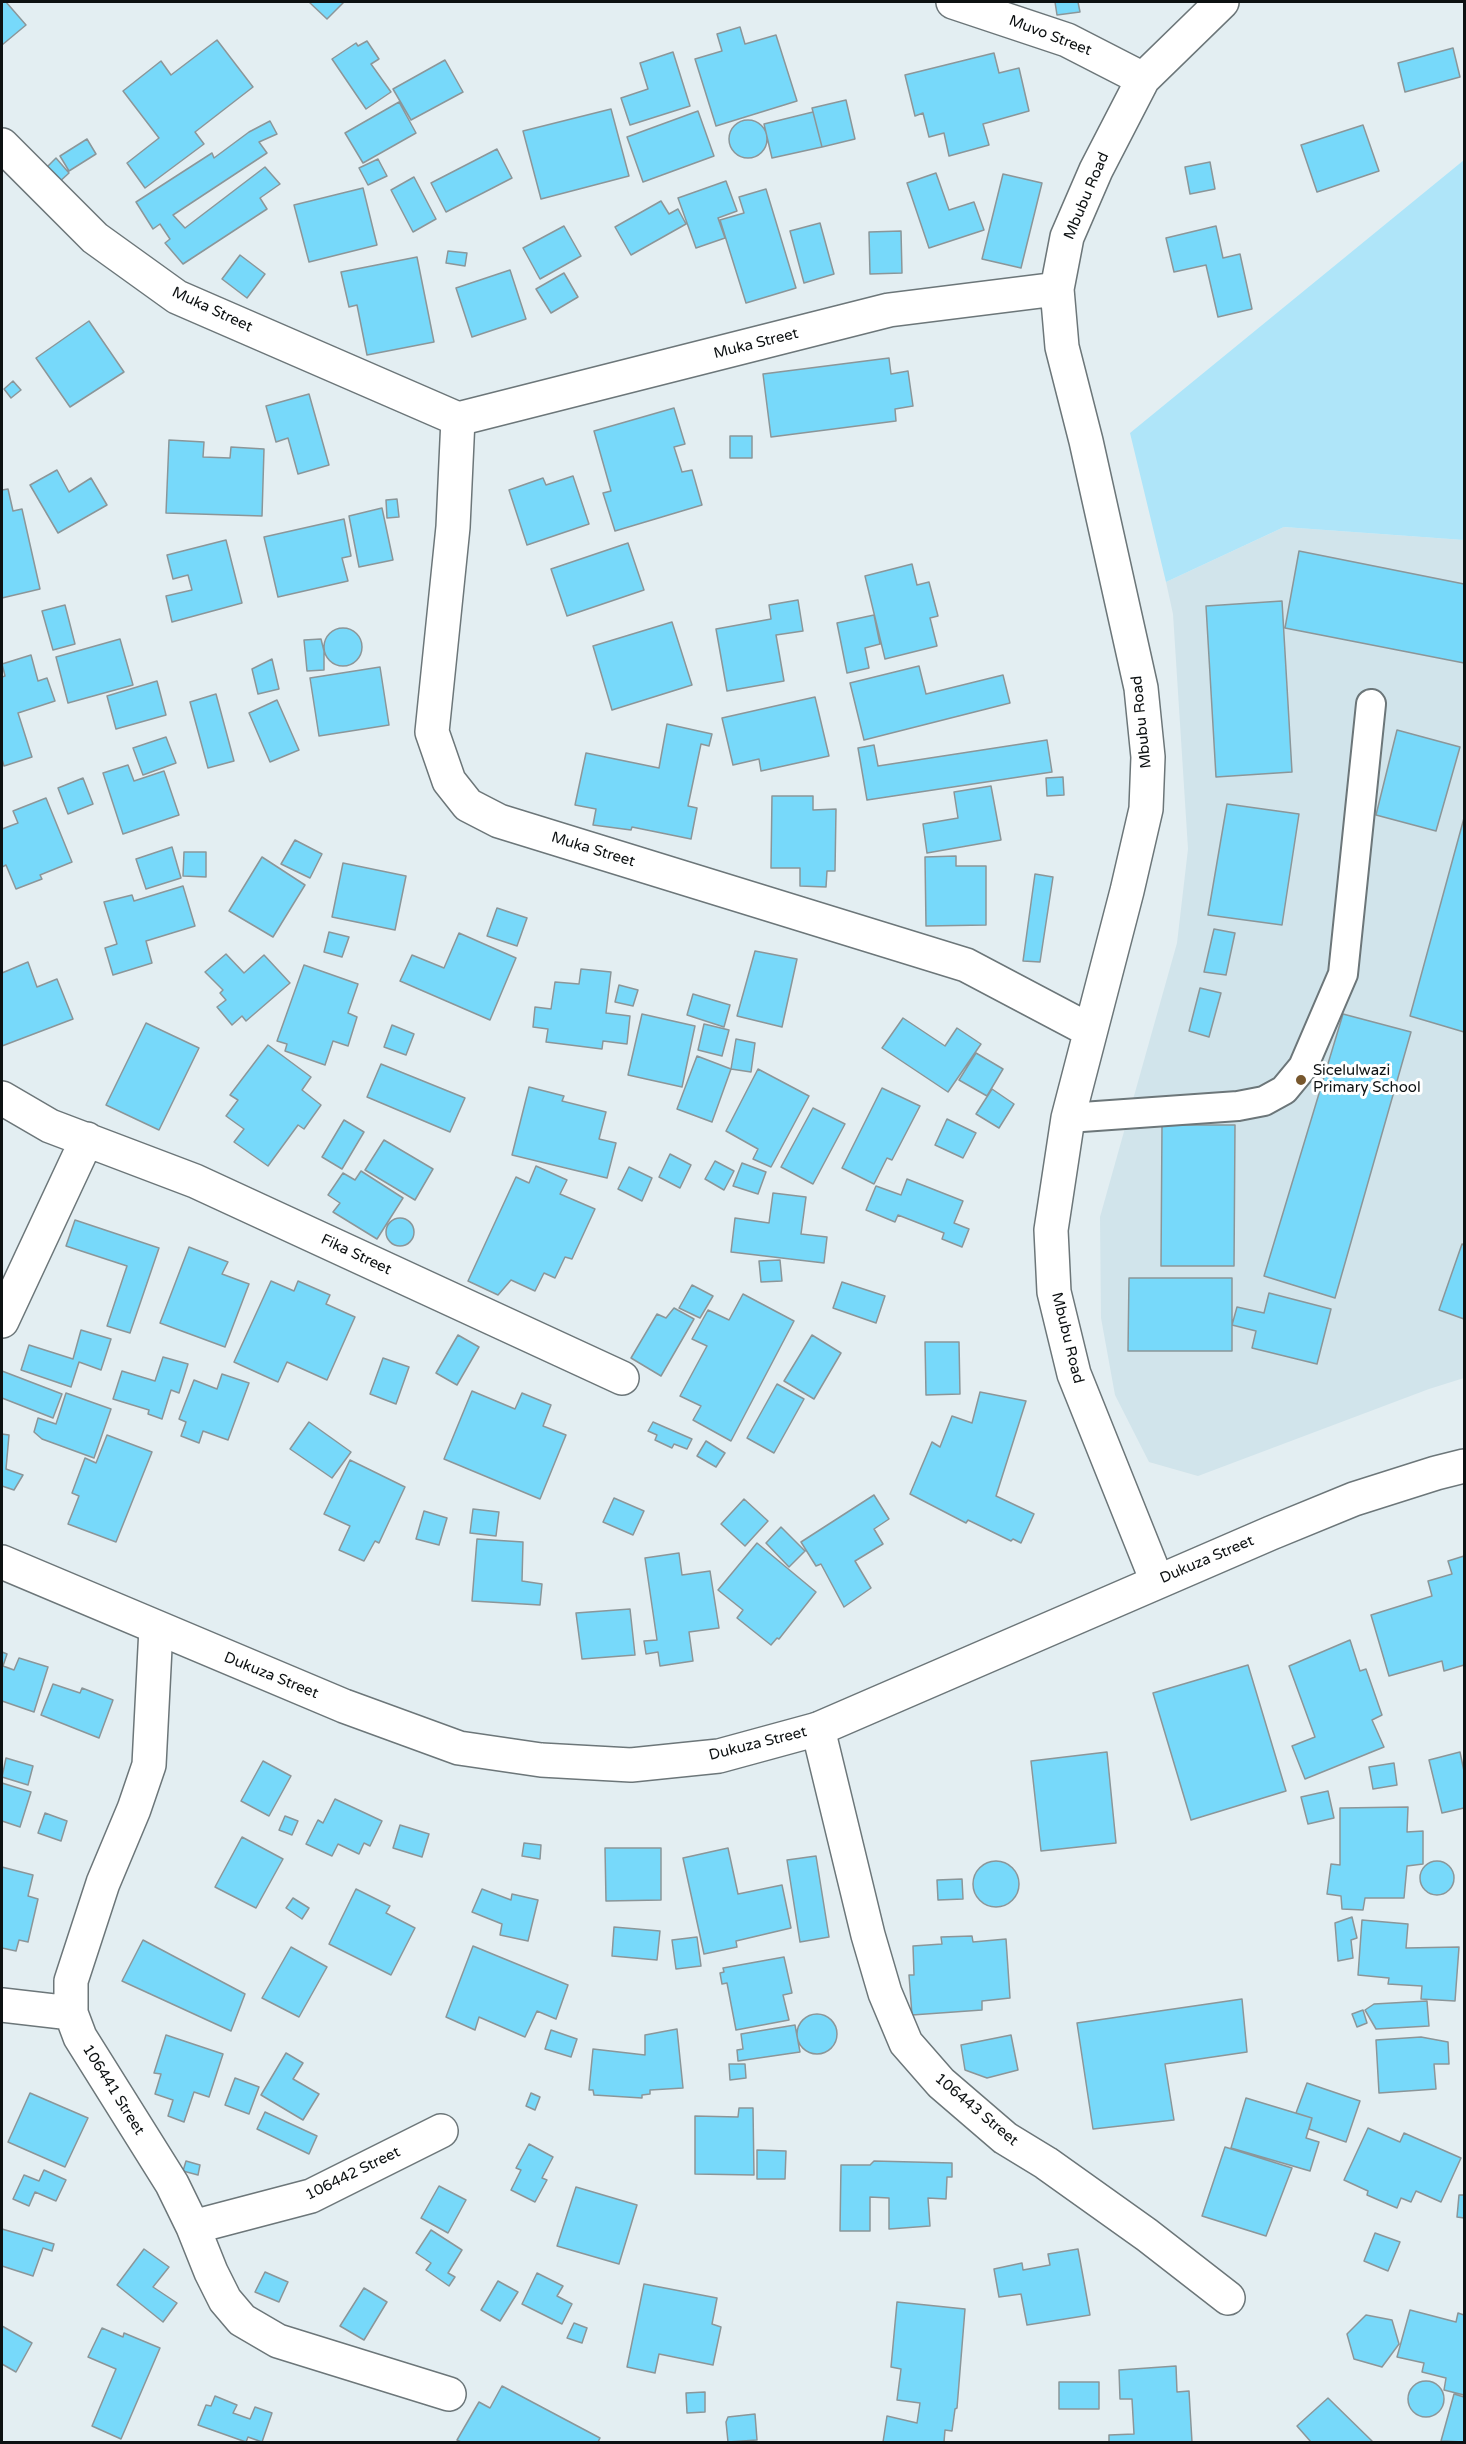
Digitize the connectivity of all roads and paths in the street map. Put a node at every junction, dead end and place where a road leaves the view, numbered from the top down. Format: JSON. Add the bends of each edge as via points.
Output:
{"nodes":[{"id":1,"x":953,"y":2,"type":"edge"},
{"id":2,"x":1222,"y":2,"type":"edge"},
{"id":3,"x":1143,"y":79,"type":"junction"},
{"id":4,"x":2,"y":145,"type":"edge"},
{"id":5,"x":1057,"y":289,"type":"junction"},
{"id":6,"x":458,"y":418,"type":"junction"},
{"id":7,"x":1371,"y":704,"type":"dead end"},
{"id":8,"x":1089,"y":1030,"type":"junction"},
{"id":9,"x":2,"y":1098,"type":"edge"},
{"id":10,"x":1068,"y":1118,"type":"junction"},
{"id":11,"x":87,"y":1139,"type":"junction"},
{"id":12,"x":2,"y":1321,"type":"edge"},
{"id":13,"x":622,"y":1378,"type":"dead end"},
{"id":14,"x":1464,"y":1466,"type":"edge"},
{"id":15,"x":2,"y":1562,"type":"edge"},
{"id":16,"x":1157,"y":1581,"type":"junction"},
{"id":17,"x":156,"y":1628,"type":"junction"},
{"id":18,"x":818,"y":1730,"type":"junction"},
{"id":19,"x":2,"y":2006,"type":"edge"},
{"id":20,"x":71,"y":2013,"type":"junction"},
{"id":21,"x":441,"y":2131,"type":"dead end"},
{"id":22,"x":194,"y":2227,"type":"junction"},
{"id":23,"x":1228,"y":2298,"type":"dead end"},
{"id":24,"x":449,"y":2394,"type":"dead end"}],
"edges":[{"from":1,"to":3,"type":"street","name":"Muvo Street","via":[[1067,40]]},
{"from":2,"to":3,"type":"street","name":"Mbubu Road"},
{"from":3,"to":5,"type":"street","name":"Mbubu Road","via":[[1067,237]]},
{"from":4,"to":6,"type":"street","name":"Muka Street","via":[[95,238],[177,297]]},
{"from":5,"to":6,"type":"street","name":"Muka Street","via":[[889,310]]},
{"from":5,"to":8,"type":"street","name":"Mbubu Road","via":[[1062,347],[1141,688],[1148,757],[1146,809]]},
{"from":6,"to":8,"type":"street","name":"Muka Street","via":[[453,527],[432,732],[448,781],[468,806],[499,821],[966,965]]},
{"from":7,"to":10,"type":"lane","via":[[1343,975],[1304,1067],[1284,1090],[1264,1101]]},
{"from":8,"to":10,"type":"street","name":"Mbubu Road"},
{"from":9,"to":11,"type":"street","name":"Fika Street","via":[[50,1126]]},
{"from":10,"to":16,"type":"street","name":"Mbubu Road","via":[[1051,1230],[1054,1292],[1074,1374]]},
{"from":11,"to":12,"type":"street"},
{"from":11,"to":13,"type":"street","name":"Fika Street","via":[[195,1180]]},
{"from":14,"to":16,"type":"street","name":"Dukuza Street","via":[[1354,1499]]},
{"from":15,"to":17,"type":"street","name":"Dukuza Street"},
{"from":16,"to":18,"type":"street","name":"Dukuza Street"},
{"from":17,"to":18,"type":"street","name":"Dukuza Street","via":[[344,1706],[459,1748],[541,1760],[631,1765],[719,1756]]},
{"from":17,"to":20,"type":"street","name":"106441 Street","via":[[149,1765],[90,1923],[72,1981]]},
{"from":18,"to":23,"type":"street","name":"106443 Street","via":[[868,1935],[885,1993],[906,2043],[940,2083],[1005,2138],[1138,2228]]},
{"from":19,"to":20,"type":"street"},
{"from":20,"to":22,"type":"street","name":"106441 Street","via":[[80,2037]]},
{"from":21,"to":22,"type":"street","name":"106442 Street","via":[[311,2196]]},
{"from":22,"to":24,"type":"street","name":"106441 Street","via":[[225,2300],[242,2320],[278,2341]]}]}
